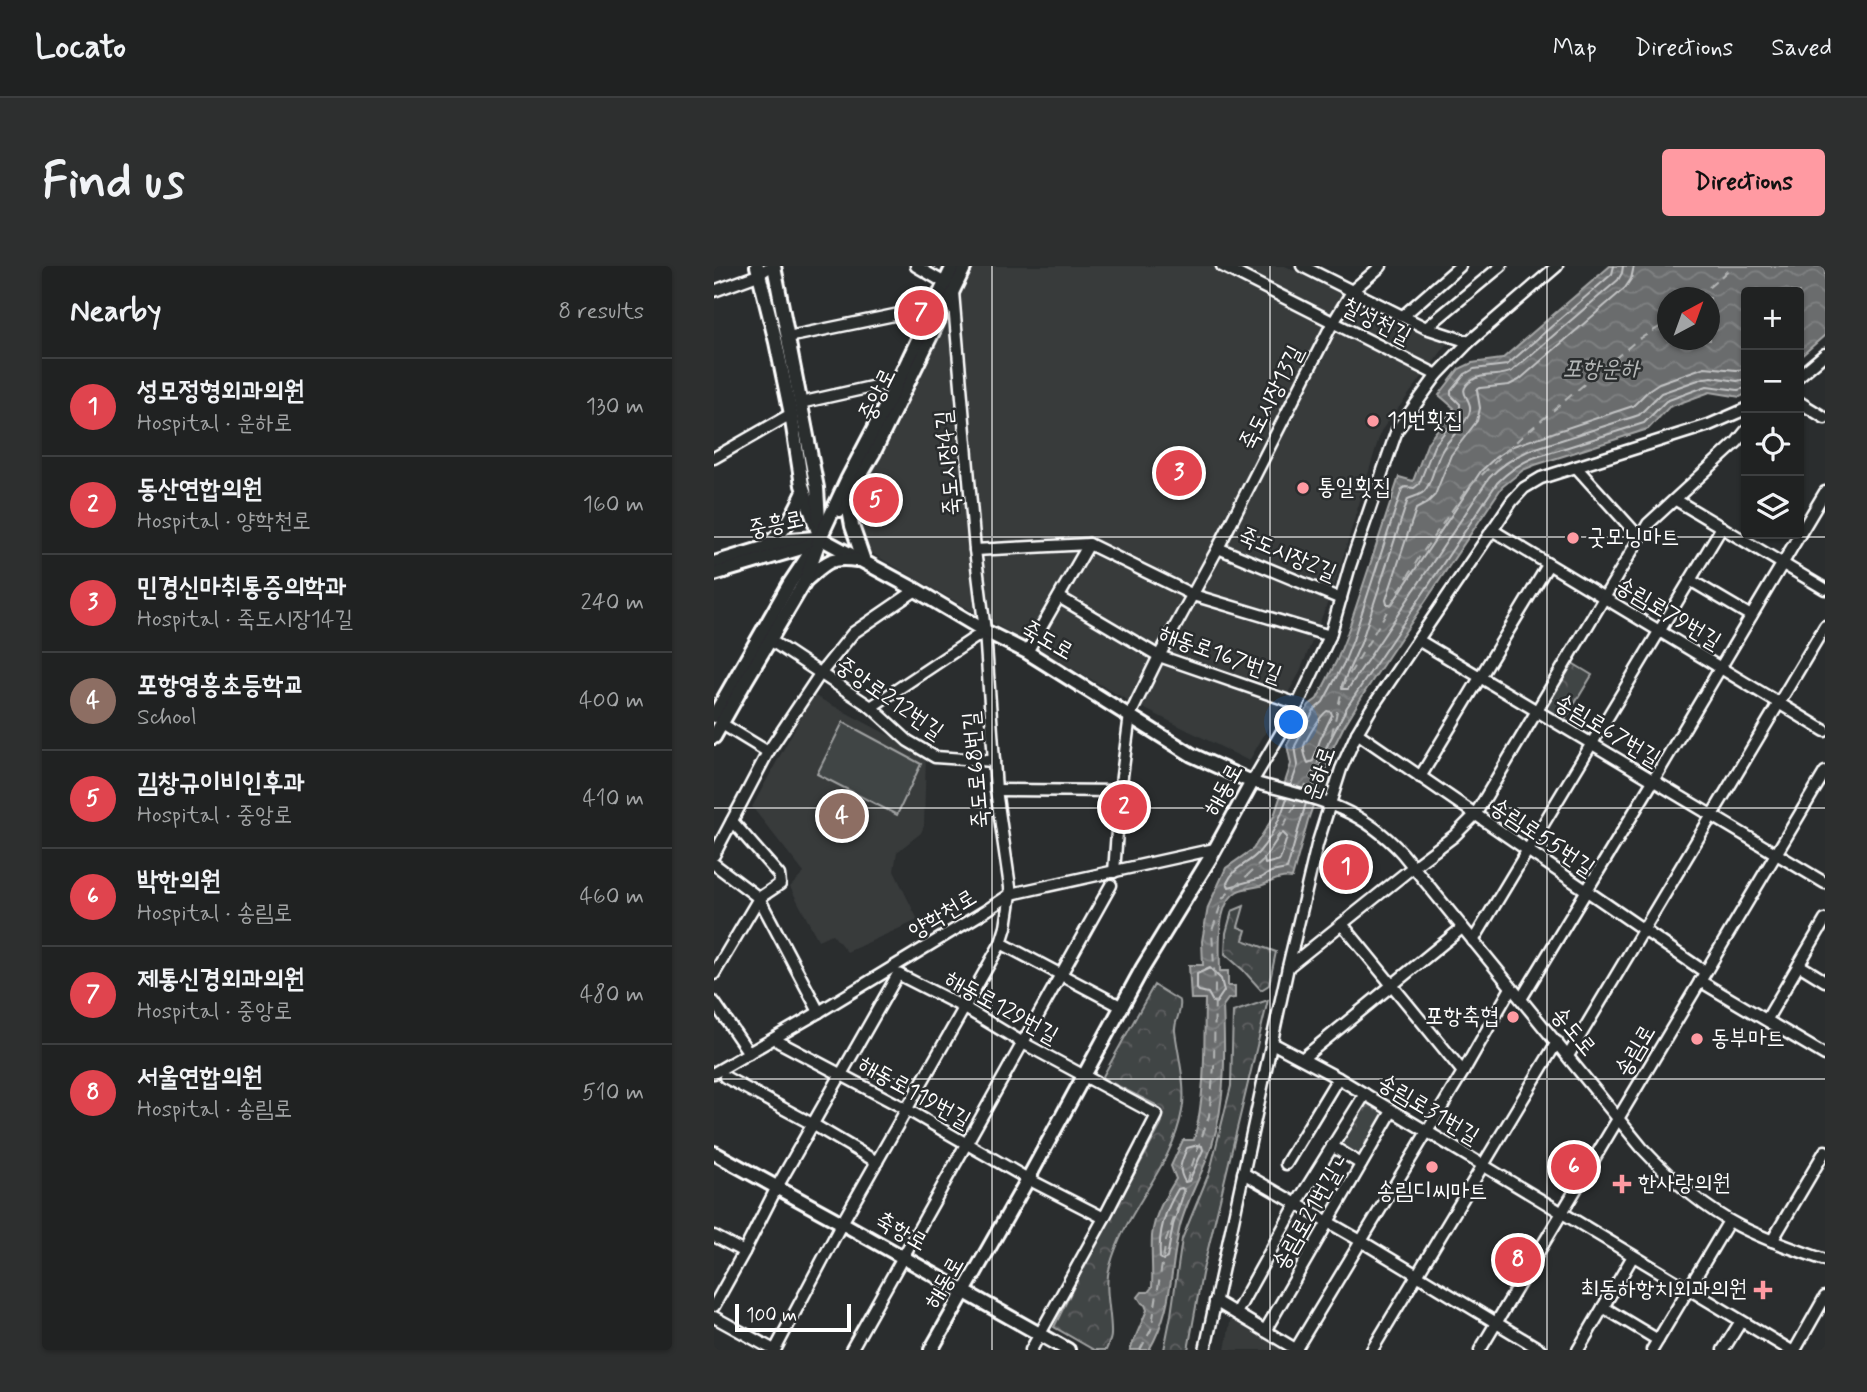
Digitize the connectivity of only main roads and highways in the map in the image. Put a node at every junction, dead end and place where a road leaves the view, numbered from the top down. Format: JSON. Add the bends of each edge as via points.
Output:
{"nodes":[{"id":1,"x":773,"y":266,"type":"edge"},
{"id":2,"x":953,"y":266,"type":"edge"},
{"id":3,"x":965,"y":266,"type":"edge"},
{"id":4,"x":757,"y":270,"type":"edge"},
{"id":5,"x":949,"y":287,"type":"junction"},
{"id":6,"x":804,"y":492,"type":"junction"},
{"id":7,"x":844,"y":497,"type":"junction"},
{"id":8,"x":818,"y":500,"type":"junction"},
{"id":9,"x":820,"y":538,"type":"junction"},
{"id":10,"x":762,"y":548,"type":"junction"},
{"id":11,"x":778,"y":555,"type":"junction"},
{"id":12,"x":864,"y":561,"type":"junction"},
{"id":13,"x":714,"y":563,"type":"edge"},
{"id":14,"x":714,"y":574,"type":"edge"},
{"id":15,"x":805,"y":581,"type":"junction"},
{"id":16,"x":790,"y":583,"type":"junction"},
{"id":17,"x":717,"y":714,"type":"edge"},
{"id":18,"x":714,"y":737,"type":"edge"},
{"id":19,"x":1252,"y":782,"type":"joint"},
{"id":20,"x":714,"y":1153,"type":"edge"},
{"id":21,"x":964,"y":1291,"type":"junction"},
{"id":22,"x":1062,"y":1347,"type":"edge"},
{"id":23,"x":931,"y":1350,"type":"edge"}],
"edges":[{"from":1,"to":8,"type":"main road"},
{"from":2,"to":5,"type":"main road","name":"중앙로"},
{"from":3,"to":5,"type":"main road","name":"중앙로"},
{"from":4,"to":6,"type":"main road","via":[[776,342]]},
{"from":5,"to":7,"type":"main road","name":"중앙로","via":[[873,453]]},
{"from":5,"to":7,"type":"main road","name":"중앙로","via":[[933,307]]},
{"from":6,"to":9,"type":"main road"},
{"from":6,"to":10,"type":"main road","via":[[786,526]]},
{"from":7,"to":8,"type":"main road","via":[[829,505]]},
{"from":7,"to":9,"type":"main road","name":"중앙로"},
{"from":7,"to":12,"type":"main road"},
{"from":8,"to":9,"type":"main road"},
{"from":9,"to":10,"type":"main road","name":"중흥로"},
{"from":9,"to":11,"type":"main road","name":"중흥로"},
{"from":9,"to":12,"type":"main road","name":"죽도로"},
{"from":9,"to":15,"type":"main road","name":"중앙로"},
{"from":9,"to":16,"type":"main road","name":"중앙로"},
{"from":10,"to":13,"type":"main road","name":"중흥로"},
{"from":11,"to":14,"type":"main road","name":"중흥로"},
{"from":11,"to":16,"type":"main road","via":[[790,562]]},
{"from":12,"to":15,"type":"main road","via":[[829,560]]},
{"from":12,"to":19,"type":"main road","name":"죽도로","via":[[1027,652],[1192,755]]},
{"from":15,"to":17,"type":"main road","name":"중앙로"},
{"from":16,"to":17,"type":"main road","name":"중앙로"},
{"from":17,"to":18,"type":"main road","name":"중앙로"},
{"from":19,"to":21,"type":"main road","name":"해동로","via":[[1142,969]]},
{"from":20,"to":21,"type":"main road","name":"축항로"},
{"from":21,"to":22,"type":"main road","name":"축항로"},
{"from":21,"to":23,"type":"main road","name":"해동로"}]}
